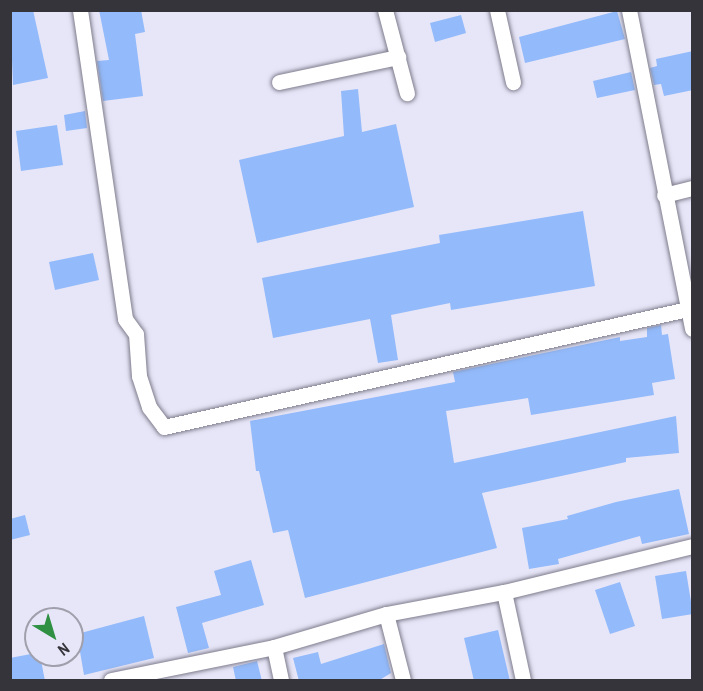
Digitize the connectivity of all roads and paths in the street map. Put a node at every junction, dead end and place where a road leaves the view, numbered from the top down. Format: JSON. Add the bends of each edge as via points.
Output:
{"nodes":[{"id":1,"x":80,"y":10,"type":"edge"},
{"id":2,"x":386,"y":10,"type":"edge"},
{"id":3,"x":497,"y":10,"type":"edge"},
{"id":4,"x":629,"y":10,"type":"edge"},
{"id":5,"x":398,"y":57,"type":"junction"},
{"id":6,"x":279,"y":82,"type":"dead end"},
{"id":7,"x":513,"y":82,"type":"dead end"},
{"id":8,"x":407,"y":93,"type":"dead end"},
{"id":9,"x":693,"y":188,"type":"edge"},
{"id":10,"x":664,"y":195,"type":"junction"},
{"id":11,"x":690,"y":309,"type":"edge"},
{"id":12,"x":693,"y":330,"type":"edge"},
{"id":13,"x":693,"y":546,"type":"edge"},
{"id":14,"x":504,"y":592,"type":"junction"},
{"id":15,"x":386,"y":614,"type":"junction"},
{"id":16,"x":274,"y":647,"type":"junction"},
{"id":17,"x":111,"y":681,"type":"edge"},
{"id":18,"x":281,"y":681,"type":"edge"},
{"id":19,"x":403,"y":681,"type":"edge"},
{"id":20,"x":523,"y":681,"type":"edge"}],
"edges":[{"from":1,"to":11,"type":"street","via":[[125,319],[136,334],[139,376],[148,407],[164,427]]},
{"from":2,"to":5,"type":"street"},
{"from":3,"to":7,"type":"street"},
{"from":4,"to":10,"type":"street"},
{"from":5,"to":6,"type":"street"},
{"from":5,"to":8,"type":"street"},
{"from":9,"to":10,"type":"street"},
{"from":10,"to":11,"type":"street"},
{"from":11,"to":12,"type":"street"},
{"from":13,"to":14,"type":"street"},
{"from":14,"to":15,"type":"street"},
{"from":14,"to":20,"type":"street"},
{"from":15,"to":16,"type":"street"},
{"from":15,"to":19,"type":"street"},
{"from":16,"to":17,"type":"street"},
{"from":16,"to":18,"type":"street"}]}
